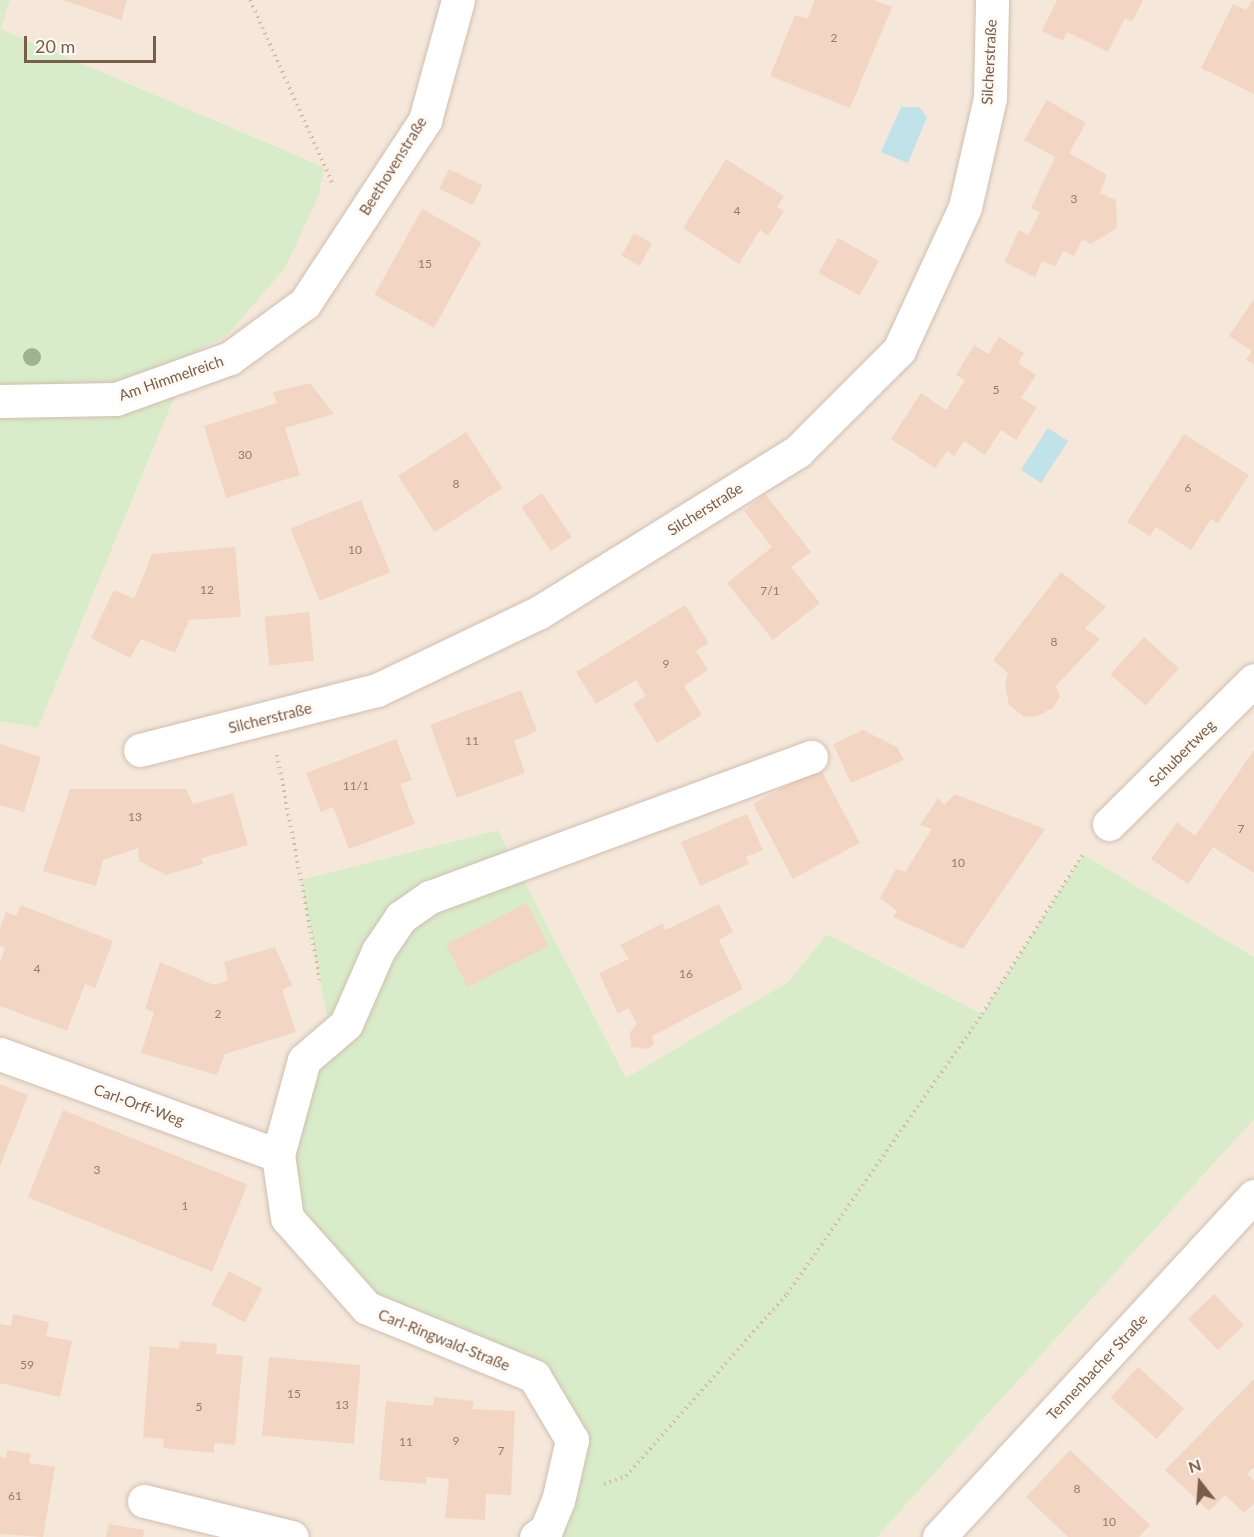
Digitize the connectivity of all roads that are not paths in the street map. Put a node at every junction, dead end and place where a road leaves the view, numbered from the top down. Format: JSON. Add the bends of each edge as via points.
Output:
{"nodes":[{"id":1,"x":458,"y":0,"type":"edge"},
{"id":2,"x":992,"y":0,"type":"edge"},
{"id":3,"x":354,"y":227,"type":"joint"},
{"id":4,"x":0,"y":401,"type":"edge"},
{"id":5,"x":1254,"y":680,"type":"edge"},
{"id":6,"x":140,"y":750,"type":"dead end"},
{"id":7,"x":811,"y":757,"type":"dead end"},
{"id":8,"x":1109,"y":824,"type":"road end"},
{"id":9,"x":0,"y":1054,"type":"edge"},
{"id":10,"x":278,"y":1155,"type":"junction"},
{"id":11,"x":1254,"y":1196,"type":"edge"},
{"id":12,"x":144,"y":1501,"type":"dead end"},
{"id":13,"x":292,"y":1537,"type":"edge"},
{"id":14,"x":536,"y":1537,"type":"edge"},
{"id":15,"x":939,"y":1537,"type":"edge"}],
"edges":[{"from":1,"to":3,"type":"street","name":"Beethovenstraße","via":[[425,120]]},
{"from":2,"to":6,"type":"street","name":"Silcherstraße","via":[[990,98],[965,207],[899,350],[798,451],[538,614],[377,690]]},
{"from":3,"to":4,"type":"street","name":"Am Himmelreich","via":[[305,303],[230,358],[116,399]]},
{"from":5,"to":8,"type":"street","name":"Schubertweg"},
{"from":7,"to":10,"type":"street","name":"Carl-Ringwald-Straße","via":[[430,897],[400,917],[339,1031],[304,1060]]},
{"from":9,"to":10,"type":"street","name":"Carl-Orff-Weg"},
{"from":10,"to":14,"type":"street","name":"Carl-Ringwald-Straße","via":[[287,1218],[367,1308],[534,1376],[572,1440],[558,1501],[546,1530]]},
{"from":11,"to":15,"type":"street","name":"Tennenbacher Straße"},
{"from":12,"to":13,"type":"street"}]}
